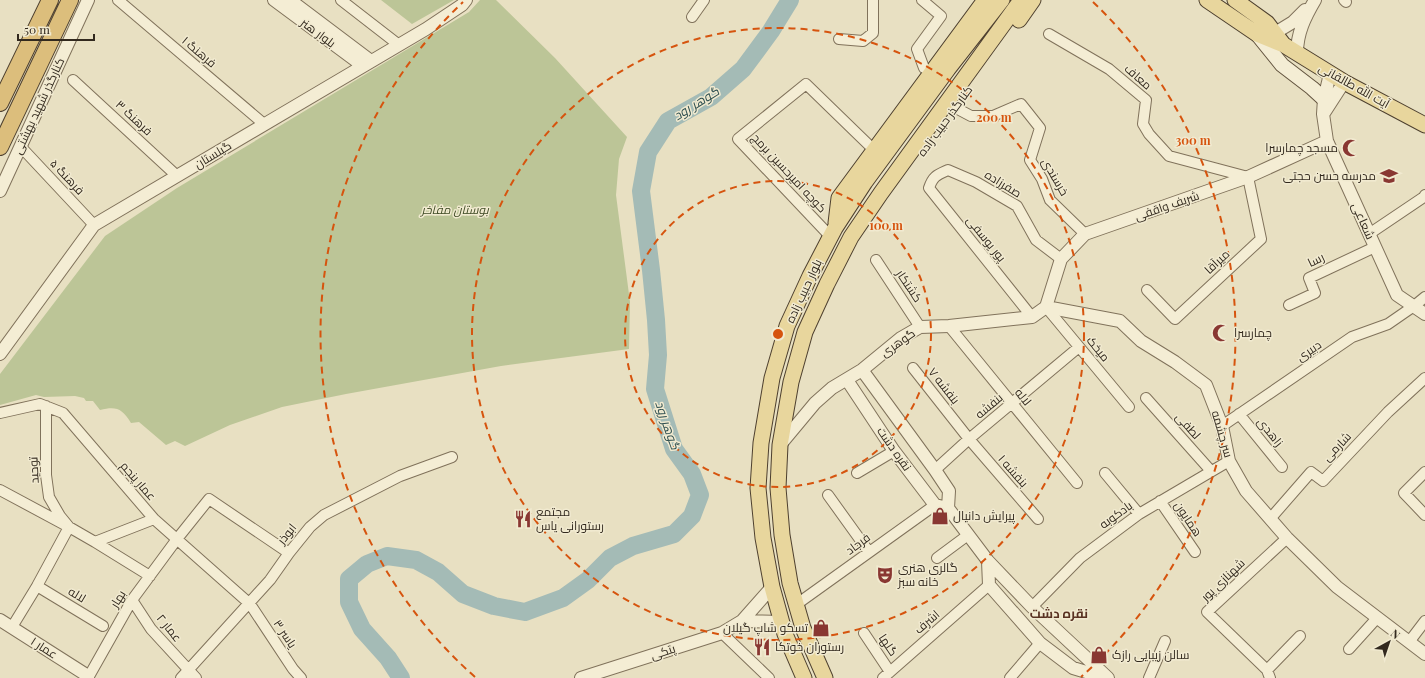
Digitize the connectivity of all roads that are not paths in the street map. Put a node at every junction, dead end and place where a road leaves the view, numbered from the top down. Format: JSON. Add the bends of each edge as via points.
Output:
{"nodes":[{"id":1,"x":50,"y":0,"type":"edge"},
{"id":2,"x":61,"y":0,"type":"edge"},
{"id":3,"x":70,"y":0,"type":"edge"},
{"id":4,"x":88,"y":0,"type":"edge"},
{"id":5,"x":118,"y":0,"type":"edge"},
{"id":6,"x":274,"y":0,"type":"edge"},
{"id":7,"x":290,"y":0,"type":"edge"},
{"id":8,"x":341,"y":0,"type":"edge"},
{"id":9,"x":466,"y":0,"type":"edge"},
{"id":10,"x":704,"y":0,"type":"edge"},
{"id":11,"x":873,"y":0,"type":"edge"},
{"id":12,"x":922,"y":0,"type":"edge"},
{"id":13,"x":985,"y":0,"type":"edge"},
{"id":14,"x":1002,"y":0,"type":"edge"},
{"id":15,"x":1021,"y":0,"type":"edge"},
{"id":16,"x":1033,"y":0,"type":"edge"},
{"id":17,"x":1207,"y":0,"type":"edge"},
{"id":18,"x":1235,"y":0,"type":"edge"},
{"id":19,"x":1314,"y":0,"type":"edge"},
{"id":20,"x":692,"y":17,"type":"dead end"},
{"id":21,"x":1049,"y":34,"type":"dead end"},
{"id":22,"x":1257,"y":34,"type":"junction"},
{"id":23,"x":839,"y":38,"type":"dead end"},
{"id":24,"x":1279,"y":39,"type":"junction"},
{"id":25,"x":399,"y":45,"type":"junction"},
{"id":26,"x":1297,"y":53,"type":"junction"},
{"id":27,"x":367,"y":63,"type":"junction"},
{"id":28,"x":924,"y":68,"type":"dead end"},
{"id":29,"x":1330,"y":74,"type":"junction"},
{"id":30,"x":73,"y":80,"type":"dead end"},
{"id":31,"x":1344,"y":82,"type":"junction"},
{"id":32,"x":1324,"y":99,"type":"junction"},
{"id":33,"x":0,"y":103,"type":"edge"},
{"id":34,"x":954,"y":108,"type":"junction"},
{"id":35,"x":1323,"y":114,"type":"junction"},
{"id":36,"x":264,"y":124,"type":"junction"},
{"id":37,"x":0,"y":125,"type":"edge"},
{"id":38,"x":1425,"y":125,"type":"edge"},
{"id":39,"x":1327,"y":141,"type":"junction"},
{"id":40,"x":0,"y":147,"type":"edge"},
{"id":41,"x":21,"y":147,"type":"junction"},
{"id":42,"x":875,"y":151,"type":"junction"},
{"id":43,"x":177,"y":176,"type":"junction"},
{"id":44,"x":935,"y":176,"type":"joint"},
{"id":45,"x":1248,"y":177,"type":"junction"},
{"id":46,"x":0,"y":191,"type":"edge"},
{"id":47,"x":1425,"y":195,"type":"edge"},
{"id":48,"x":94,"y":225,"type":"junction"},
{"id":49,"x":832,"y":232,"type":"junction"},
{"id":50,"x":1085,"y":234,"type":"junction"},
{"id":51,"x":1369,"y":234,"type":"junction"},
{"id":52,"x":852,"y":237,"type":"junction"},
{"id":53,"x":1375,"y":247,"type":"junction"},
{"id":54,"x":1061,"y":259,"type":"junction"},
{"id":55,"x":876,"y":260,"type":"dead end"},
{"id":56,"x":1147,"y":290,"type":"dead end"},
{"id":57,"x":1425,"y":297,"type":"edge"},
{"id":58,"x":1289,"y":305,"type":"dead end"},
{"id":59,"x":1414,"y":306,"type":"junction"},
{"id":60,"x":1046,"y":307,"type":"junction"},
{"id":61,"x":1425,"y":314,"type":"edge"},
{"id":62,"x":1032,"y":317,"type":"junction"},
{"id":63,"x":949,"y":326,"type":"junction"},
{"id":64,"x":920,"y":327,"type":"junction"},
{"id":65,"x":4,"y":342,"type":"edge"},
{"id":66,"x":1079,"y":347,"type":"junction"},
{"id":67,"x":0,"y":354,"type":"edge"},
{"id":68,"x":912,"y":368,"type":"dead end"},
{"id":69,"x":862,"y":370,"type":"junction"},
{"id":70,"x":1425,"y":378,"type":"edge"},
{"id":71,"x":847,"y":380,"type":"junction"},
{"id":72,"x":872,"y":385,"type":"junction"},
{"id":73,"x":857,"y":395,"type":"junction"},
{"id":74,"x":1146,"y":398,"type":"dead end"},
{"id":75,"x":1012,"y":404,"type":"junction"},
{"id":76,"x":46,"y":406,"type":"junction"},
{"id":77,"x":1128,"y":407,"type":"dead end"},
{"id":78,"x":0,"y":413,"type":"edge"},
{"id":79,"x":1239,"y":414,"type":"junction"},
{"id":80,"x":1222,"y":426,"type":"junction"},
{"id":81,"x":969,"y":439,"type":"junction"},
{"id":82,"x":780,"y":445,"type":"junction"},
{"id":83,"x":894,"y":450,"type":"junction"},
{"id":84,"x":452,"y":457,"type":"dead end"},
{"id":85,"x":1229,"y":461,"type":"junction"},
{"id":86,"x":1282,"y":467,"type":"dead end"},
{"id":87,"x":935,"y":470,"type":"junction"},
{"id":88,"x":1211,"y":471,"type":"junction"},
{"id":89,"x":1425,"y":472,"type":"edge"},
{"id":90,"x":857,"y":473,"type":"dead end"},
{"id":91,"x":1105,"y":473,"type":"dead end"},
{"id":92,"x":1077,"y":483,"type":"dead end"},
{"id":93,"x":0,"y":490,"type":"edge"},
{"id":94,"x":828,"y":496,"type":"dead end"},
{"id":95,"x":1160,"y":501,"type":"junction"},
{"id":96,"x":935,"y":505,"type":"junction"},
{"id":97,"x":948,"y":508,"type":"junction"},
{"id":98,"x":1139,"y":514,"type":"junction"},
{"id":99,"x":1425,"y":515,"type":"edge"},
{"id":100,"x":154,"y":519,"type":"junction"},
{"id":101,"x":1038,"y":519,"type":"dead end"},
{"id":102,"x":1270,"y":519,"type":"junction"},
{"id":103,"x":69,"y":527,"type":"junction"},
{"id":104,"x":968,"y":535,"type":"junction"},
{"id":105,"x":1287,"y":538,"type":"junction"},
{"id":106,"x":177,"y":540,"type":"junction"},
{"id":107,"x":95,"y":542,"type":"junction"},
{"id":108,"x":869,"y":552,"type":"junction"},
{"id":109,"x":1195,"y":552,"type":"dead end"},
{"id":110,"x":289,"y":553,"type":"junction"},
{"id":111,"x":937,"y":558,"type":"dead end"},
{"id":112,"x":988,"y":561,"type":"junction"},
{"id":113,"x":150,"y":576,"type":"junction"},
{"id":114,"x":989,"y":585,"type":"junction"},
{"id":115,"x":37,"y":586,"type":"junction"},
{"id":116,"x":772,"y":587,"type":"junction"},
{"id":117,"x":132,"y":600,"type":"junction"},
{"id":118,"x":250,"y":604,"type":"junction"},
{"id":119,"x":797,"y":604,"type":"junction"},
{"id":120,"x":1032,"y":607,"type":"junction"},
{"id":121,"x":1377,"y":618,"type":"junction"},
{"id":122,"x":0,"y":620,"type":"edge"},
{"id":123,"x":742,"y":621,"type":"junction"},
{"id":124,"x":1425,"y":621,"type":"edge"},
{"id":125,"x":782,"y":622,"type":"junction"},
{"id":126,"x":103,"y":626,"type":"dead end"},
{"id":127,"x":12,"y":627,"type":"junction"},
{"id":128,"x":722,"y":633,"type":"junction"},
{"id":129,"x":864,"y":633,"type":"dead end"},
{"id":130,"x":1300,"y":636,"type":"dead end"},
{"id":131,"x":1165,"y":641,"type":"dead end"},
{"id":132,"x":1409,"y":642,"type":"junction"},
{"id":133,"x":1040,"y":643,"type":"junction"},
{"id":134,"x":1349,"y":649,"type":"dead end"},
{"id":135,"x":1425,"y":654,"type":"edge"},
{"id":136,"x":185,"y":674,"type":"edge"},
{"id":137,"x":1268,"y":674,"type":"edge"},
{"id":138,"x":886,"y":675,"type":"edge"},
{"id":139,"x":88,"y":677,"type":"edge"},
{"id":140,"x":196,"y":678,"type":"edge"},
{"id":141,"x":301,"y":678,"type":"edge"},
{"id":142,"x":581,"y":678,"type":"edge"},
{"id":143,"x":770,"y":678,"type":"edge"},
{"id":144,"x":804,"y":678,"type":"edge"},
{"id":145,"x":825,"y":678,"type":"edge"},
{"id":146,"x":1010,"y":678,"type":"edge"},
{"id":147,"x":1108,"y":678,"type":"edge"},
{"id":148,"x":1149,"y":678,"type":"edge"}],
"edges":[{"from":1,"to":33,"type":"highway"},
{"from":2,"to":37,"type":"highway"},
{"from":3,"to":40,"type":"highway"},
{"from":4,"to":41,"type":"street","name":"کنارگذر شهید بهشتی"},
{"from":5,"to":36,"type":"street","name":"فرهنگ ۱"},
{"from":6,"to":27,"type":"street","name":"بلوار هنر"},
{"from":7,"to":27,"type":"street","name":"بلوار هنر"},
{"from":8,"to":25,"type":"street"},
{"from":9,"to":25,"type":"street","name":"گیلستان"},
{"from":10,"to":20,"type":"street"},
{"from":11,"to":23,"type":"street","via":[[873,33],[863,41]]},
{"from":12,"to":28,"type":"street","via":[[940,16],[917,49]]},
{"from":13,"to":42,"type":"main road"},
{"from":14,"to":49,"type":"main road","name":"بلوار حبیب زاده","via":[[938,82]]},
{"from":15,"to":52,"type":"main road","name":"بلوار حبیب زاده"},
{"from":16,"to":34,"type":"main road","name":"کنارگذر حبیب زاده"},
{"from":17,"to":22,"type":"main road","name":"آیت الله طالقانی"},
{"from":18,"to":24,"type":"main road","name":"آیت الله طالقانی","via":[[1267,23]]},
{"from":19,"to":24,"type":"street"},
{"from":19,"to":26,"type":"street","via":[[1301,26]]},
{"from":21,"to":45,"type":"street","name":"معاف","via":[[1109,69],[1146,100],[1143,124],[1168,156]]},
{"from":22,"to":24,"type":"main road","name":"آیت الله طالقانی"},
{"from":22,"to":32,"type":"main road","via":[[1282,65]]},
{"from":24,"to":26,"type":"main road","name":"آیت الله طالقانی"},
{"from":25,"to":27,"type":"street","name":"گیلستان"},
{"from":26,"to":29,"type":"main road","name":"آیت الله طالقانی"},
{"from":27,"to":36,"type":"street","name":"گیلستان"},
{"from":29,"to":31,"type":"main road","name":"آیت الله طالقانی"},
{"from":29,"to":32,"type":"street","name":"شعاعی"},
{"from":30,"to":43,"type":"street","name":"فرهنگ ۳"},
{"from":31,"to":35,"type":"street"},
{"from":31,"to":38,"type":"main road","name":"آیت الله طالقانی"},
{"from":32,"to":35,"type":"street","name":"شعاعی"},
{"from":34,"to":50,"type":"street","name":"خرسندی","via":[[971,116],[993,116],[1021,104],[1040,128],[1030,160],[1042,179],[1050,200]]},
{"from":34,"to":52,"type":"main road","name":"کنارگذر حبیب زاده","via":[[889,196]]},
{"from":35,"to":39,"type":"street","name":"شعاعی"},
{"from":36,"to":43,"type":"street","name":"گیلستان"},
{"from":39,"to":45,"type":"street","name":"شریف واقفی"},
{"from":39,"to":51,"type":"street","name":"شعاعی"},
{"from":41,"to":46,"type":"street","name":"کنارگذر شهید بهشتی"},
{"from":41,"to":48,"type":"street","name":"فرهنگ ۵"},
{"from":42,"to":49,"type":"main road","via":[[840,198]]},
{"from":42,"to":49,"type":"street","name":"کوچه امیرحسین برمچ","via":[[806,84],[738,139]]},
{"from":43,"to":48,"type":"street","name":"گیلستان"},
{"from":44,"to":54,"type":"street","name":"صفرزاده","via":[[948,170],[976,182],[1017,206],[1036,240]]},
{"from":44,"to":62,"type":"street","name":"پور یوسفی","via":[[929,188]]},
{"from":45,"to":50,"type":"street","name":"شریف واقفی"},
{"from":45,"to":56,"type":"street","name":"میرآقا","via":[[1261,239],[1175,319]]},
{"from":47,"to":51,"type":"street"},
{"from":48,"to":65,"type":"street","name":"گیلستان"},
{"from":49,"to":116,"type":"main road","name":"بلوار حبیب زاده","via":[[787,326],[772,378],[761,443],[758,488],[763,538]]},
{"from":50,"to":54,"type":"street","name":"شریف واقفی"},
{"from":51,"to":53,"type":"street","name":"شعاعی"},
{"from":52,"to":82,"type":"main road","name":"بلوار حبیب زاده","via":[[827,284],[806,332],[791,382]]},
{"from":53,"to":58,"type":"street","name":"رسا","via":[[1309,278],[1315,293]]},
{"from":53,"to":59,"type":"street","name":"شعاعی","via":[[1397,295]]},
{"from":54,"to":60,"type":"street","name":"شریف واقفی"},
{"from":55,"to":64,"type":"street","name":"کشتکار"},
{"from":57,"to":59,"type":"street","name":"دبیری"},
{"from":59,"to":61,"type":"street","name":"شعاعی"},
{"from":59,"to":79,"type":"street","name":"دبیری","via":[[1388,324],[1352,337]]},
{"from":60,"to":62,"type":"street","name":"گوهری"},
{"from":60,"to":66,"type":"street","name":"میخک"},
{"from":60,"to":80,"type":"street","name":"سر چشمه","via":[[1120,321],[1141,341],[1176,362],[1206,385]]},
{"from":62,"to":63,"type":"street","name":"گوهری"},
{"from":63,"to":64,"type":"street","name":"گوهری"},
{"from":63,"to":75,"type":"street","name":"لاله"},
{"from":64,"to":69,"type":"street","name":"گوهری","via":[[901,338]]},
{"from":65,"to":67,"type":"street","name":"گیلستان"},
{"from":66,"to":75,"type":"street","name":"بنفشه"},
{"from":66,"to":77,"type":"street","name":"میخک"},
{"from":68,"to":81,"type":"street","name":"بنفشه ۷"},
{"from":69,"to":71,"type":"street","name":"گوهری"},
{"from":69,"to":72,"type":"street","name":"نقره دشت"},
{"from":70,"to":102,"type":"street","name":"شارمی","via":[[1388,412],[1322,481],[1311,472]]},
{"from":71,"to":73,"type":"street","name":"نقره دشت"},
{"from":71,"to":82,"type":"street","name":"گوهری","via":[[832,388],[815,403]]},
{"from":72,"to":73,"type":"street","via":[[866,384],[861,387]]},
{"from":72,"to":87,"type":"street","name":"نقره دشت"},
{"from":73,"to":83,"type":"street","name":"نقره دشت"},
{"from":74,"to":88,"type":"street","name":"لطفی"},
{"from":75,"to":81,"type":"street","name":"بنفشه"},
{"from":75,"to":92,"type":"street","name":"لاله"},
{"from":76,"to":78,"type":"street","name":"عمار پنجم","via":[[40,404]]},
{"from":76,"to":100,"type":"street","name":"عمار پنجم","via":[[63,412]]},
{"from":76,"to":103,"type":"street","name":"توحید","via":[[46,475],[49,497]]},
{"from":79,"to":80,"type":"street","name":"دبیری"},
{"from":79,"to":86,"type":"street","name":"زاهدی"},
{"from":80,"to":85,"type":"street","name":"سر چشمه"},
{"from":81,"to":87,"type":"street","name":"بنفشه"},
{"from":81,"to":101,"type":"street","name":"بنفشه ۱"},
{"from":82,"to":119,"type":"main road","name":"بلوار حبیب زاده","via":[[778,488],[782,535],[790,583]]},
{"from":83,"to":90,"type":"street"},
{"from":83,"to":96,"type":"street","name":"نقره دشت"},
{"from":84,"to":110,"type":"street","name":"ابوذر","via":[[400,476],[324,515],[310,527]]},
{"from":85,"to":88,"type":"street","name":"بادکوبه"},
{"from":85,"to":102,"type":"street","name":"سر چشمه","via":[[1246,491]]},
{"from":87,"to":97,"type":"street","name":"نقره دشت","via":[[948,491]]},
{"from":88,"to":95,"type":"street","name":"بادکوبه"},
{"from":89,"to":99,"type":"street","via":[[1404,493]]},
{"from":91,"to":98,"type":"street"},
{"from":93,"to":103,"type":"street"},
{"from":94,"to":108,"type":"street"},
{"from":95,"to":98,"type":"street","name":"بادکوبه"},
{"from":95,"to":109,"type":"street","name":"همایون"},
{"from":96,"to":97,"type":"street"},
{"from":96,"to":108,"type":"street","name":"فرجاد"},
{"from":97,"to":104,"type":"street"},
{"from":98,"to":120,"type":"street","name":"بادکوبه","via":[[1080,558]]},
{"from":100,"to":106,"type":"street","name":"عمار پنجم"},
{"from":100,"to":107,"type":"street"},
{"from":102,"to":105,"type":"street","name":"سر چشمه"},
{"from":103,"to":107,"type":"street","name":"توحید"},
{"from":103,"to":115,"type":"street"},
{"from":104,"to":111,"type":"street"},
{"from":104,"to":112,"type":"street"},
{"from":105,"to":121,"type":"street","name":"سر چشمه","via":[[1337,588]]},
{"from":105,"to":137,"type":"street","name":"شهنازی پور","via":[[1207,612]]},
{"from":106,"to":110,"type":"street","name":"بهار","via":[[209,499]]},
{"from":106,"to":113,"type":"street","name":"بهار"},
{"from":106,"to":118,"type":"street","name":"عمار پنجم"},
{"from":107,"to":113,"type":"street","name":"توحید"},
{"from":108,"to":119,"type":"street","name":"فرجاد"},
{"from":110,"to":118,"type":"street","name":"ابوذر"},
{"from":112,"to":114,"type":"street"},
{"from":112,"to":120,"type":"street"},
{"from":113,"to":117,"type":"street","name":"بهار"},
{"from":114,"to":133,"type":"street"},
{"from":114,"to":138,"type":"street","name":"اشرف"},
{"from":115,"to":126,"type":"street","name":"لاله"},
{"from":115,"to":127,"type":"street"},
{"from":116,"to":123,"type":"street"},
{"from":116,"to":125,"type":"main road","name":"بلوار حبیب زاده"},
{"from":117,"to":136,"type":"street","name":"عمار ۲"},
{"from":117,"to":139,"type":"street","name":"بهار"},
{"from":118,"to":136,"type":"street","name":"ابوذر"},
{"from":118,"to":141,"type":"street","name":"یاسر ۳"},
{"from":119,"to":145,"type":"main road","name":"بلوار حبیب زاده"},
{"from":120,"to":147,"type":"street"},
{"from":121,"to":132,"type":"street","name":"سر چشمه"},
{"from":121,"to":134,"type":"street"},
{"from":122,"to":127,"type":"street","name":"عمار ۱"},
{"from":123,"to":125,"type":"street"},
{"from":123,"to":128,"type":"street","name":"پتکی"},
{"from":124,"to":132,"type":"street"},
{"from":125,"to":144,"type":"main road","name":"بلوار حبیب زاده"},
{"from":127,"to":139,"type":"street","name":"عمار ۱"},
{"from":128,"to":142,"type":"street","name":"پتکی"},
{"from":128,"to":143,"type":"street"},
{"from":129,"to":138,"type":"street","name":"گلها"},
{"from":130,"to":137,"type":"street"},
{"from":131,"to":148,"type":"street"},
{"from":132,"to":135,"type":"street","name":"سر چشمه"},
{"from":133,"to":146,"type":"street"},
{"from":133,"to":147,"type":"street","via":[[1073,668]]},
{"from":136,"to":140,"type":"street","name":"عمار ۲"}]}
